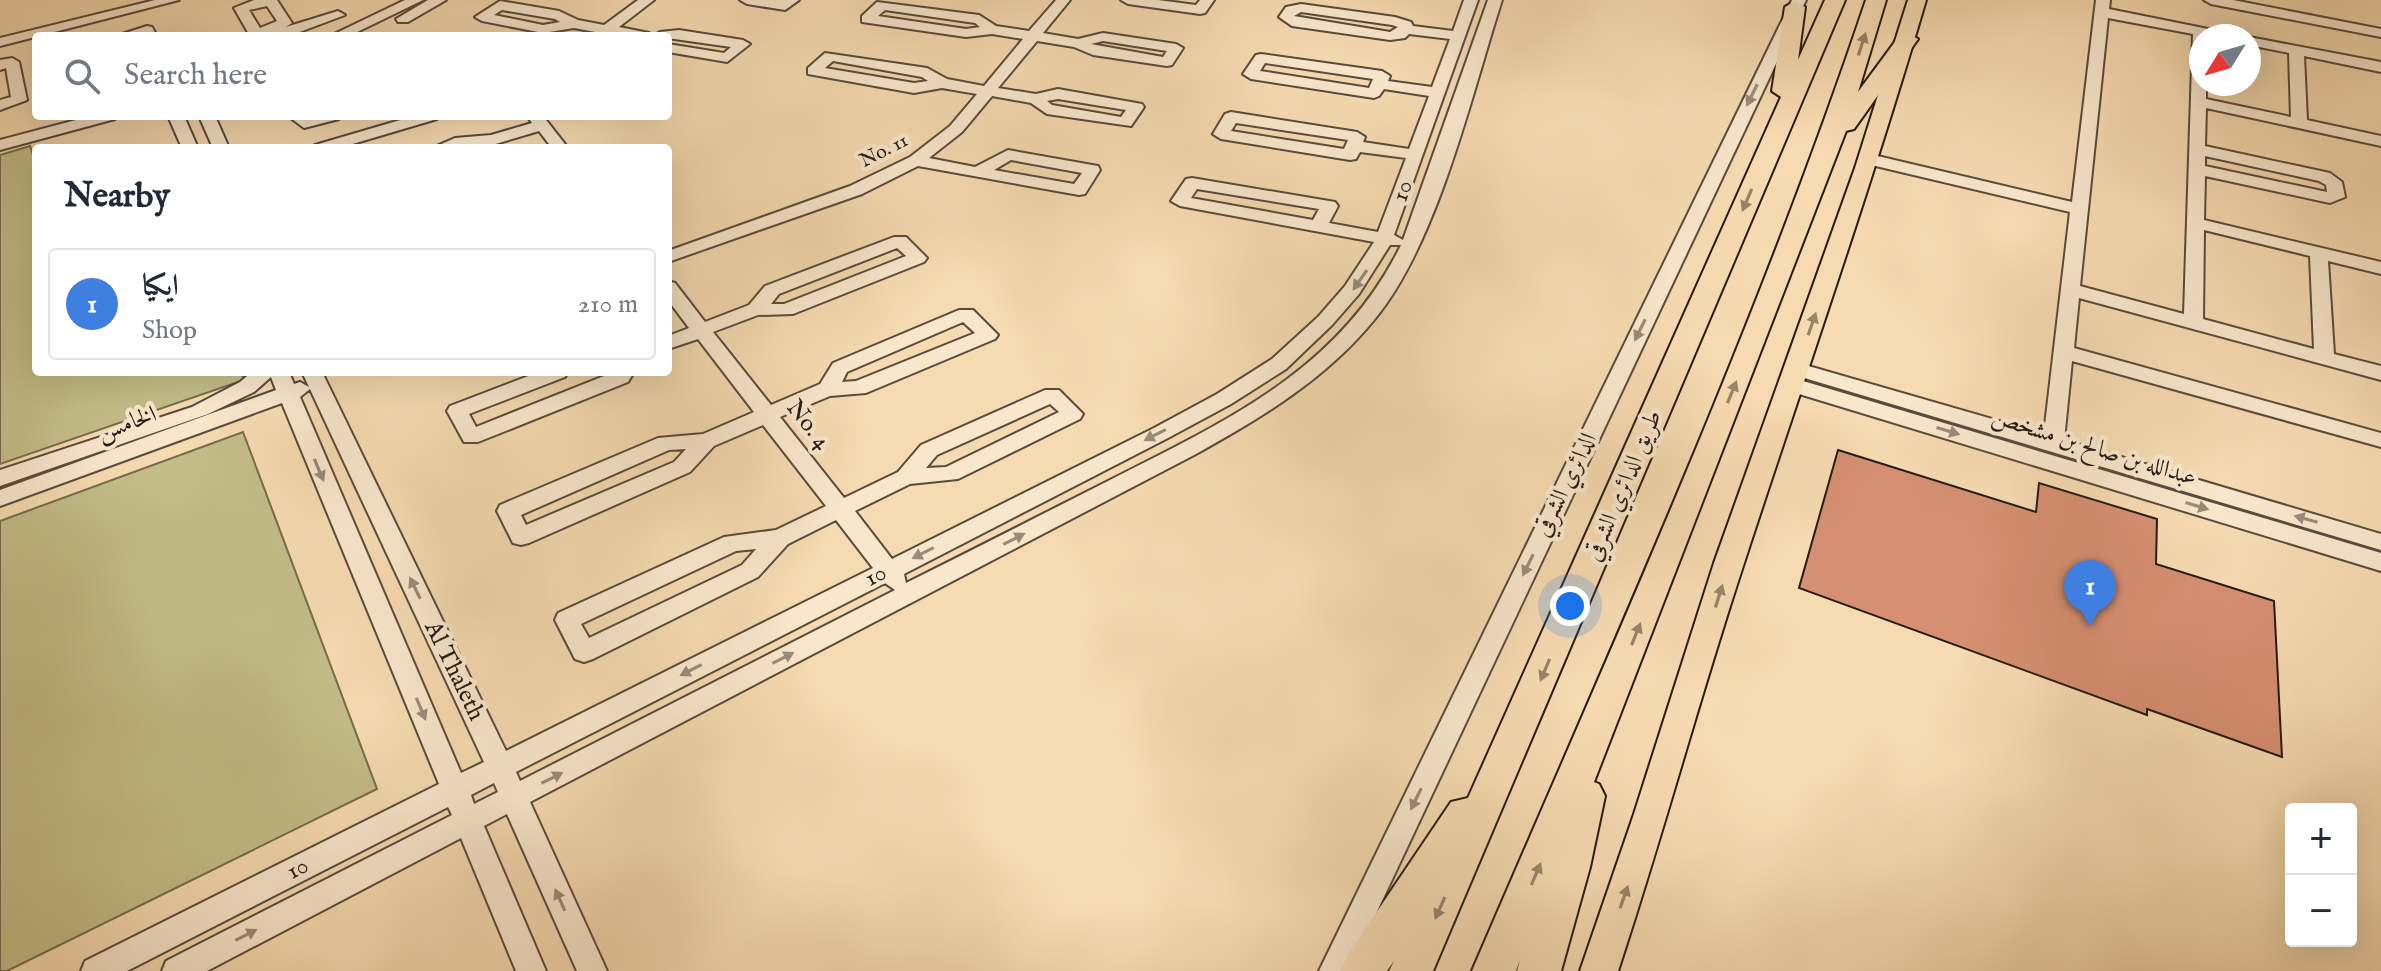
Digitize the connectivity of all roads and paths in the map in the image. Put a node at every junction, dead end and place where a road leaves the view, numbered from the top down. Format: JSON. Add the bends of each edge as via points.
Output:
{"nodes":[{"id":1,"x":172,"y":0,"type":"edge"},
{"id":2,"x":329,"y":0,"type":"edge"},
{"id":3,"x":416,"y":0,"type":"edge"},
{"id":4,"x":439,"y":0,"type":"edge"},
{"id":5,"x":647,"y":0,"type":"edge"},
{"id":6,"x":747,"y":0,"type":"edge"},
{"id":7,"x":792,"y":0,"type":"edge"},
{"id":8,"x":1063,"y":0,"type":"edge"},
{"id":9,"x":1128,"y":0,"type":"edge"},
{"id":10,"x":1207,"y":0,"type":"edge"},
{"id":11,"x":1471,"y":0,"type":"edge"},
{"id":12,"x":1495,"y":0,"type":"edge"},
{"id":13,"x":1835,"y":0,"type":"edge"},
{"id":14,"x":1876,"y":0,"type":"edge"},
{"id":15,"x":1917,"y":0,"type":"edge"},
{"id":16,"x":2211,"y":0,"type":"edge"},
{"id":17,"x":1797,"y":4,"type":"edge"},
{"id":18,"x":119,"y":6,"type":"edge"},
{"id":19,"x":2102,"y":6,"type":"edge"},
{"id":20,"x":338,"y":15,"type":"junction"},
{"id":21,"x":574,"y":24,"type":"junction"},
{"id":22,"x":2189,"y":28,"type":"edge"},
{"id":23,"x":1405,"y":29,"type":"junction"},
{"id":24,"x":992,"y":30,"type":"junction"},
{"id":25,"x":32,"y":32,"type":"edge"},
{"id":26,"x":33,"y":32,"type":"edge"},
{"id":27,"x":126,"y":32,"type":"edge"},
{"id":28,"x":287,"y":32,"type":"edge"},
{"id":29,"x":342,"y":32,"type":"edge"},
{"id":30,"x":346,"y":32,"type":"edge"},
{"id":31,"x":374,"y":32,"type":"edge"},
{"id":32,"x":600,"y":32,"type":"edge"},
{"id":33,"x":604,"y":32,"type":"edge"},
{"id":34,"x":2381,"y":33,"type":"edge"},
{"id":35,"x":672,"y":35,"type":"edge"},
{"id":36,"x":1033,"y":36,"type":"junction"},
{"id":37,"x":1458,"y":36,"type":"junction"},
{"id":38,"x":1907,"y":39,"type":"junction"},
{"id":39,"x":0,"y":42,"type":"edge"},
{"id":40,"x":1078,"y":43,"type":"junction"},
{"id":41,"x":2261,"y":43,"type":"edge"},
{"id":42,"x":672,"y":49,"type":"edge"},
{"id":43,"x":2296,"y":50,"type":"junction"},
{"id":44,"x":0,"y":65,"type":"edge"},
{"id":45,"x":2381,"y":67,"type":"edge"},
{"id":46,"x":942,"y":83,"type":"junction"},
{"id":47,"x":1379,"y":84,"type":"junction"},
{"id":48,"x":988,"y":91,"type":"junction"},
{"id":49,"x":1438,"y":93,"type":"junction"},
{"id":50,"x":2198,"y":96,"type":"edge"},
{"id":51,"x":1036,"y":99,"type":"junction"},
{"id":52,"x":32,"y":101,"type":"edge"},
{"id":53,"x":2198,"y":102,"type":"junction"},
{"id":54,"x":0,"y":107,"type":"edge"},
{"id":55,"x":52,"y":120,"type":"edge"},
{"id":56,"x":94,"y":120,"type":"edge"},
{"id":57,"x":178,"y":120,"type":"edge"},
{"id":58,"x":209,"y":120,"type":"edge"},
{"id":59,"x":327,"y":120,"type":"edge"},
{"id":60,"x":417,"y":120,"type":"edge"},
{"id":61,"x":538,"y":120,"type":"edge"},
{"id":62,"x":2299,"y":123,"type":"junction"},
{"id":63,"x":1777,"y":130,"type":"junction"},
{"id":64,"x":0,"y":134,"type":"edge"},
{"id":65,"x":2381,"y":141,"type":"edge"},
{"id":66,"x":188,"y":144,"type":"edge"},
{"id":67,"x":219,"y":144,"type":"edge"},
{"id":68,"x":328,"y":144,"type":"edge"},
{"id":69,"x":335,"y":144,"type":"edge"},
{"id":70,"x":452,"y":144,"type":"edge"},
{"id":71,"x":487,"y":144,"type":"edge"},
{"id":72,"x":557,"y":144,"type":"edge"},
{"id":73,"x":0,"y":145,"type":"edge"},
{"id":74,"x":1354,"y":146,"type":"junction"},
{"id":75,"x":1828,"y":149,"type":"junction"},
{"id":76,"x":2197,"y":149,"type":"junction"},
{"id":77,"x":1416,"y":155,"type":"junction"},
{"id":78,"x":1869,"y":159,"type":"junction"},
{"id":79,"x":916,"y":161,"type":"junction"},
{"id":80,"x":2197,"y":169,"type":"junction"},
{"id":81,"x":978,"y":172,"type":"junction"},
{"id":82,"x":2080,"y":209,"type":"junction"},
{"id":83,"x":2196,"y":223,"type":"junction"},
{"id":84,"x":1319,"y":226,"type":"junction"},
{"id":85,"x":1384,"y":239,"type":"junction"},
{"id":86,"x":1411,"y":244,"type":"junction"},
{"id":87,"x":2319,"y":253,"type":"junction"},
{"id":88,"x":672,"y":256,"type":"edge"},
{"id":89,"x":2381,"y":268,"type":"edge"},
{"id":90,"x":2072,"y":290,"type":"junction"},
{"id":91,"x":672,"y":292,"type":"edge"},
{"id":92,"x":756,"y":309,"type":"junction"},
{"id":93,"x":2193,"y":323,"type":"junction"},
{"id":94,"x":701,"y":330,"type":"junction"},
{"id":95,"x":672,"y":341,"type":"edge"},
{"id":96,"x":2065,"y":352,"type":"junction"},
{"id":97,"x":2324,"y":358,"type":"junction"},
{"id":98,"x":2381,"y":373,"type":"edge"},
{"id":99,"x":548,"y":376,"type":"edge"},
{"id":100,"x":622,"y":376,"type":"edge"},
{"id":101,"x":1795,"y":377,"type":"junction"},
{"id":102,"x":292,"y":378,"type":"edge"},
{"id":103,"x":827,"y":389,"type":"junction"},
{"id":104,"x":767,"y":415,"type":"junction"},
{"id":105,"x":204,"y":416,"type":"junction"},
{"id":106,"x":297,"y":419,"type":"junction"},
{"id":107,"x":2381,"y":440,"type":"edge"},
{"id":108,"x":706,"y":441,"type":"junction"},
{"id":109,"x":2053,"y":445,"type":"junction"},
{"id":110,"x":906,"y":477,"type":"junction"},
{"id":111,"x":0,"y":478,"type":"edge"},
{"id":112,"x":0,"y":498,"type":"edge"},
{"id":113,"x":841,"y":509,"type":"junction"},
{"id":114,"x":780,"y":538,"type":"junction"},
{"id":115,"x":2379,"y":557,"type":"edge"},
{"id":116,"x":888,"y":570,"type":"junction"},
{"id":117,"x":907,"y":594,"type":"junction"},
{"id":118,"x":1601,"y":721,"type":"junction"},
{"id":119,"x":1515,"y":738,"type":"junction"},
{"id":120,"x":500,"y":767,"type":"junction"},
{"id":121,"x":455,"y":790,"type":"junction"},
{"id":122,"x":514,"y":797,"type":"junction"},
{"id":123,"x":468,"y":820,"type":"junction"},
{"id":124,"x":96,"y":971,"type":"edge"},
{"id":125,"x":177,"y":971,"type":"edge"},
{"id":126,"x":531,"y":971,"type":"edge"},
{"id":127,"x":592,"y":971,"type":"edge"},
{"id":128,"x":1334,"y":971,"type":"edge"},
{"id":129,"x":1362,"y":971,"type":"edge"},
{"id":130,"x":1411,"y":971,"type":"edge"},
{"id":131,"x":1494,"y":971,"type":"edge"},
{"id":132,"x":1539,"y":971,"type":"edge"},
{"id":133,"x":1599,"y":971,"type":"edge"}],
"edges":[{"from":1,"to":18,"type":"street"},
{"from":2,"to":20,"type":"street"},
{"from":3,"to":30,"type":"street"},
{"from":4,"to":31,"type":"street"},
{"from":5,"to":33,"type":"street"},
{"from":6,"to":7,"type":"street","via":[[785,6]]},
{"from":8,"to":36,"type":"street","name":"No. 11"},
{"from":9,"to":10,"type":"street","via":[[1200,10]]},
{"from":11,"to":37,"type":"street","name":"10"},
{"from":12,"to":86,"type":"street","name":"10"},
{"from":13,"to":63,"type":"highway","name":"طريق الدائري الشرقي"},
{"from":75,"to":14,"type":"highway","one_way":true},
{"from":15,"to":38,"type":"main road"},
{"from":16,"to":34,"type":"street"},
{"from":17,"to":63,"type":"highway"},
{"from":17,"to":128,"type":"street","name":"الدائري الشرقي","one_way":true},
{"from":18,"to":26,"type":"street"},
{"from":18,"to":27,"type":"street"},
{"from":19,"to":22,"type":"street"},
{"from":19,"to":82,"type":"street"},
{"from":20,"to":28,"type":"street"},
{"from":20,"to":29,"type":"street"},
{"from":21,"to":21,"type":"street","via":[[543,29],[482,17],[500,5],[559,15]]},
{"from":21,"to":32,"type":"street"},
{"from":23,"to":23,"type":"street","via":[[1390,36],[1286,17],[1301,8],[1395,21]]},
{"from":23,"to":37,"type":"street"},
{"from":24,"to":24,"type":"street","via":[[966,33],[867,19],[882,5],[979,19]]},
{"from":24,"to":36,"type":"street"},
{"from":25,"to":39,"type":"street"},
{"from":35,"to":42,"type":"street","via":[[743,44],[727,58]]},
{"from":36,"to":40,"type":"street"},
{"from":36,"to":48,"type":"street","name":"No. 11"},
{"from":37,"to":49,"type":"street","name":"10"},
{"from":38,"to":75,"type":"highway"},
{"from":38,"to":78,"type":"main road"},
{"from":40,"to":40,"type":"street","via":[[1103,37],[1176,48],[1167,62],[1093,51]]},
{"from":41,"to":43,"type":"street"},
{"from":43,"to":45,"type":"street"},
{"from":43,"to":62,"type":"street"},
{"from":44,"to":54,"type":"street","via":[[12,62],[19,100]]},
{"from":46,"to":46,"type":"street","via":[[914,88],[813,71],[830,56],[927,73]]},
{"from":46,"to":48,"type":"street"},
{"from":47,"to":47,"type":"street","via":[[1374,93],[1251,74],[1261,58],[1382,76]]},
{"from":47,"to":49,"type":"street"},
{"from":48,"to":51,"type":"street"},
{"from":48,"to":79,"type":"street","name":"No. 11","via":[[940,145]]},
{"from":49,"to":77,"type":"street","name":"10"},
{"from":50,"to":53,"type":"street"},
{"from":51,"to":51,"type":"street","via":[[1058,94],[1136,107],[1125,123],[1047,109]]},
{"from":52,"to":54,"type":"street"},
{"from":53,"to":62,"type":"street"},
{"from":53,"to":76,"type":"street"},
{"from":55,"to":64,"type":"street"},
{"from":56,"to":73,"type":"street"},
{"from":57,"to":66,"type":"street"},
{"from":58,"to":67,"type":"street"},
{"from":59,"to":68,"type":"street"},
{"from":60,"to":69,"type":"street"},
{"from":61,"to":71,"type":"street"},
{"from":61,"to":72,"type":"street"},
{"from":62,"to":65,"type":"street"},
{"from":63,"to":119,"type":"highway","name":"طريق الدائري الشرقي","one_way":true},
{"from":70,"to":71,"type":"street"},
{"from":74,"to":74,"type":"street","via":[[1350,155],[1221,134],[1231,117],[1357,137]]},
{"from":74,"to":77,"type":"street"},
{"from":118,"to":75,"type":"highway","one_way":true},
{"from":76,"to":80,"type":"street"},
{"from":76,"to":80,"type":"street","via":[[2324,177],[2334,182],[2336,197]]},
{"from":77,"to":85,"type":"street","name":"10"},
{"from":78,"to":82,"type":"street"},
{"from":101,"to":78,"type":"main road","one_way":true},
{"from":79,"to":81,"type":"street"},
{"from":79,"to":88,"type":"street","name":"No. 11","via":[[856,190]]},
{"from":80,"to":83,"type":"street"},
{"from":81,"to":81,"type":"street","via":[[1079,190],[1092,170],[1008,155]]},
{"from":82,"to":90,"type":"street"},
{"from":83,"to":87,"type":"street"},
{"from":83,"to":93,"type":"street"},
{"from":84,"to":84,"type":"street","via":[[1329,206],[1192,183],[1180,201]]},
{"from":84,"to":85,"type":"street"},
{"from":85,"to":86,"type":"street"},
{"from":85,"to":116,"type":"street","name":"10","one_way":true,"via":[[1352,290],[1279,364],[1161,433]]},
{"from":117,"to":86,"type":"street","name":"10","one_way":true,"via":[[1248,416],[1304,377],[1353,333]]},
{"from":87,"to":89,"type":"street"},
{"from":87,"to":97,"type":"street"},
{"from":90,"to":93,"type":"street"},
{"from":90,"to":96,"type":"street"},
{"from":91,"to":94,"type":"street","name":"No. 4"},
{"from":92,"to":92,"type":"street","via":[[786,310],[918,258],[900,241],[772,290]]},
{"from":92,"to":94,"type":"street"},
{"from":93,"to":97,"type":"street"},
{"from":94,"to":95,"type":"street"},
{"from":94,"to":104,"type":"street","name":"No. 4"},
{"from":96,"to":107,"type":"street"},
{"from":96,"to":109,"type":"street"},
{"from":97,"to":98,"type":"street"},
{"from":99,"to":100,"type":"street","via":[[457,411],[471,437]]},
{"from":101,"to":109,"type":"street","name":"عبدالله بن صالح بن مشخص"},
{"from":101,"to":115,"type":"street","name":"عبدالله بن صالح بن مشخص","one_way":true},
{"from":133,"to":101,"type":"main road","one_way":true,"via":[[1729,563]]},
{"from":102,"to":105,"type":"street","name":"الخامس"},
{"from":102,"to":105,"type":"street","via":[[247,387]]},
{"from":102,"to":106,"type":"street","name":"Al Thaleth"},
{"from":120,"to":102,"type":"street","name":"Al Thaleth","one_way":true},
{"from":103,"to":103,"type":"street","via":[[859,388],[988,335],[966,314],[840,368]]},
{"from":103,"to":104,"type":"street"},
{"from":104,"to":108,"type":"street"},
{"from":104,"to":113,"type":"street","name":"No. 4"},
{"from":105,"to":106,"type":"street","via":[[258,412]]},
{"from":105,"to":111,"type":"street","name":"الخامس"},
{"from":105,"to":112,"type":"street","name":"الخامس"},
{"from":106,"to":121,"type":"street","name":"Al Thaleth","one_way":true},
{"from":108,"to":108,"type":"street","via":[[682,467],[521,537],[508,511],[666,443]]},
{"from":115,"to":109,"type":"street","name":"عبدالله بن صالح بن مشخص","one_way":true},
{"from":110,"to":110,"type":"street","via":[[950,474],[1073,414],[1052,395],[929,450]]},
{"from":110,"to":113,"type":"street"},
{"from":113,"to":114,"type":"street"},
{"from":113,"to":116,"type":"street","name":"No. 4"},
{"from":114,"to":114,"type":"street","via":[[750,571],[584,652],[567,620],[732,543]]},
{"from":116,"to":117,"type":"street","name":"No. 4"},
{"from":116,"to":120,"type":"street","name":"10","one_way":true},
{"from":122,"to":117,"type":"street","name":"10","one_way":true},
{"from":131,"to":118,"type":"highway","one_way":true},
{"from":118,"to":132,"type":"highway","via":[[1569,867]]},
{"from":119,"to":129,"type":"highway"},
{"from":119,"to":130,"type":"highway","name":"طريق الدائري الشرقي","one_way":true},
{"from":120,"to":121,"type":"street","name":"10"},
{"from":120,"to":122,"type":"street","name":"Al Thaleth"},
{"from":121,"to":123,"type":"street","name":"Al Thaleth"},
{"from":121,"to":124,"type":"street","name":"10"},
{"from":122,"to":123,"type":"street","name":"10"},
{"from":127,"to":122,"type":"street","name":"Al Thaleth","one_way":true},
{"from":125,"to":123,"type":"street","name":"10","one_way":true},
{"from":123,"to":126,"type":"street","name":"Al Thaleth"}]}
